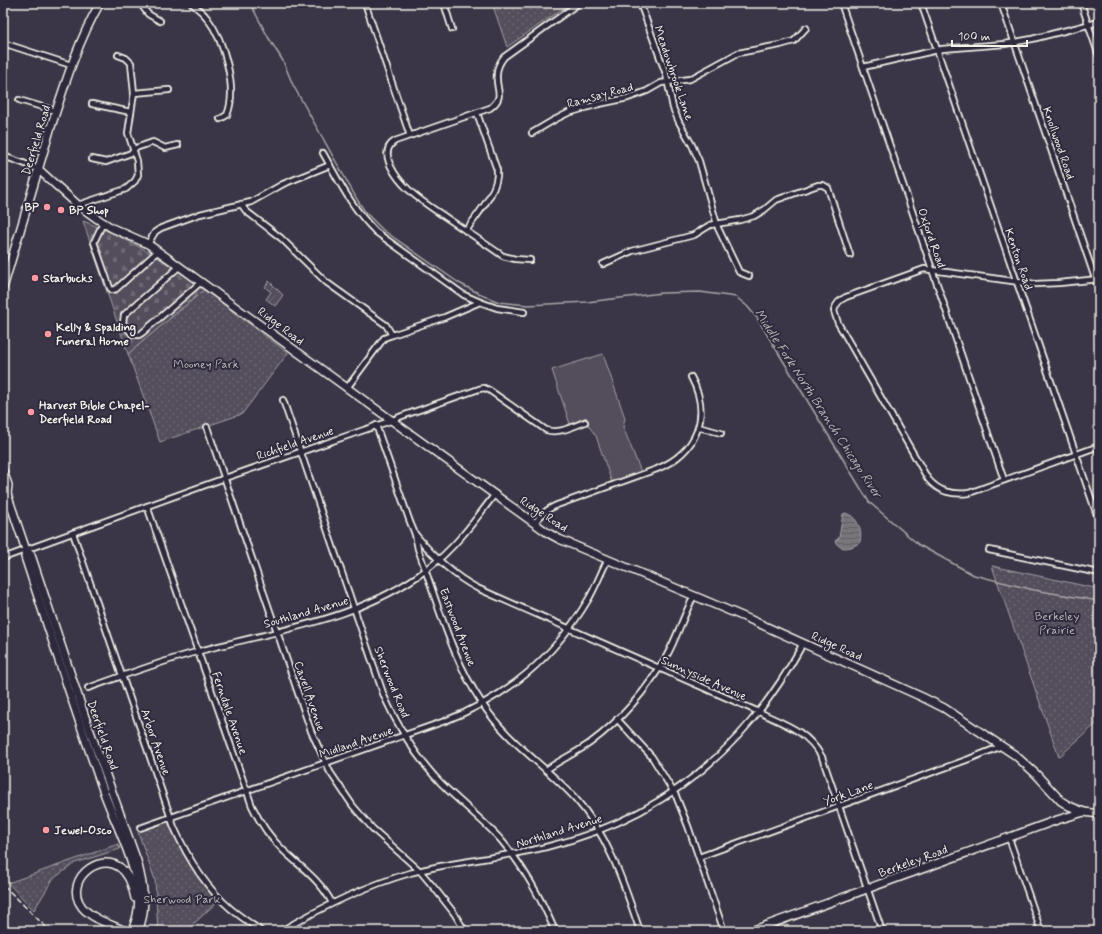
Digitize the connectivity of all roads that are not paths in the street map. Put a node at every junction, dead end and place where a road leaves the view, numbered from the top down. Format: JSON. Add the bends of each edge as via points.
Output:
{"nodes":[{"id":1,"x":100,"y":3,"type":"edge"},
{"id":2,"x":140,"y":3,"type":"edge"},
{"id":3,"x":192,"y":3,"type":"edge"},
{"id":4,"x":365,"y":3,"type":"edge"},
{"id":5,"x":444,"y":3,"type":"edge"},
{"id":6,"x":579,"y":3,"type":"edge"},
{"id":7,"x":640,"y":3,"type":"edge"},
{"id":8,"x":841,"y":3,"type":"edge"},
{"id":9,"x":921,"y":3,"type":"edge"},
{"id":10,"x":1000,"y":3,"type":"edge"},
{"id":11,"x":1081,"y":3,"type":"edge"},
{"id":12,"x":160,"y":21,"type":"dead end"},
{"id":13,"x":1099,"y":22,"type":"edge"},
{"id":14,"x":1088,"y":25,"type":"junction"},
{"id":15,"x":806,"y":28,"type":"dead end"},
{"id":16,"x":452,"y":29,"type":"dead end"},
{"id":17,"x":1014,"y":42,"type":"junction"},
{"id":18,"x":3,"y":43,"type":"edge"},
{"id":19,"x":937,"y":50,"type":"junction"},
{"id":20,"x":118,"y":55,"type":"dead end"},
{"id":21,"x":1099,"y":56,"type":"edge"},
{"id":22,"x":71,"y":65,"type":"junction"},
{"id":23,"x":863,"y":67,"type":"junction"},
{"id":24,"x":668,"y":82,"type":"junction"},
{"id":25,"x":169,"y":90,"type":"dead end"},
{"id":26,"x":134,"y":93,"type":"junction"},
{"id":27,"x":19,"y":100,"type":"dead end"},
{"id":28,"x":92,"y":104,"type":"dead end"},
{"id":29,"x":56,"y":110,"type":"junction"},
{"id":30,"x":131,"y":112,"type":"junction"},
{"id":31,"x":477,"y":113,"type":"junction"},
{"id":32,"x":220,"y":120,"type":"dead end"},
{"id":33,"x":532,"y":134,"type":"dead end"},
{"id":34,"x":410,"y":136,"type":"junction"},
{"id":35,"x":178,"y":145,"type":"dead end"},
{"id":36,"x":134,"y":151,"type":"junction"},
{"id":37,"x":323,"y":153,"type":"dead end"},
{"id":38,"x":3,"y":156,"type":"edge"},
{"id":39,"x":92,"y":159,"type":"dead end"},
{"id":40,"x":330,"y":165,"type":"junction"},
{"id":41,"x":38,"y":169,"type":"junction"},
{"id":42,"x":241,"y":204,"type":"junction"},
{"id":43,"x":78,"y":205,"type":"junction"},
{"id":44,"x":103,"y":223,"type":"junction"},
{"id":45,"x":717,"y":224,"type":"junction"},
{"id":46,"x":466,"y":231,"type":"junction"},
{"id":47,"x":148,"y":244,"type":"junction"},
{"id":48,"x":158,"y":251,"type":"junction"},
{"id":49,"x":850,"y":255,"type":"dead end"},
{"id":50,"x":530,"y":260,"type":"dead end"},
{"id":51,"x":603,"y":264,"type":"dead end"},
{"id":52,"x":180,"y":266,"type":"junction"},
{"id":53,"x":932,"y":270,"type":"junction"},
{"id":54,"x":749,"y":276,"type":"dead end"},
{"id":55,"x":1097,"y":280,"type":"edge"},
{"id":56,"x":201,"y":282,"type":"junction"},
{"id":57,"x":1017,"y":282,"type":"junction"},
{"id":58,"x":3,"y":288,"type":"edge"},
{"id":59,"x":1099,"y":290,"type":"edge"},
{"id":60,"x":480,"y":302,"type":"junction"},
{"id":61,"x":524,"y":312,"type":"dead end"},
{"id":62,"x":392,"y":335,"type":"junction"},
{"id":63,"x":691,"y":377,"type":"dead end"},
{"id":64,"x":347,"y":388,"type":"junction"},
{"id":65,"x":283,"y":400,"type":"dead end"},
{"id":66,"x":392,"y":420,"type":"junction"},
{"id":67,"x":585,"y":422,"type":"dead end"},
{"id":68,"x":376,"y":425,"type":"junction"},
{"id":69,"x":207,"y":427,"type":"dead end"},
{"id":70,"x":698,"y":427,"type":"junction"},
{"id":71,"x":721,"y":433,"type":"dead end"},
{"id":72,"x":1099,"y":446,"type":"edge"},
{"id":73,"x":301,"y":452,"type":"junction"},
{"id":74,"x":1076,"y":454,"type":"junction"},
{"id":75,"x":3,"y":471,"type":"edge"},
{"id":76,"x":225,"y":478,"type":"junction"},
{"id":77,"x":1004,"y":480,"type":"junction"},
{"id":78,"x":5,"y":491,"type":"edge"},
{"id":79,"x":495,"y":494,"type":"junction"},
{"id":80,"x":147,"y":506,"type":"junction"},
{"id":81,"x":1099,"y":521,"type":"edge"},
{"id":82,"x":535,"y":523,"type":"junction"},
{"id":83,"x":73,"y":533,"type":"junction"},
{"id":84,"x":415,"y":534,"type":"junction"},
{"id":85,"x":26,"y":550,"type":"junction"},
{"id":86,"x":989,"y":550,"type":"dead end"},
{"id":87,"x":3,"y":558,"type":"edge"},
{"id":88,"x":608,"y":559,"type":"junction"},
{"id":89,"x":438,"y":560,"type":"junction"},
{"id":90,"x":426,"y":570,"type":"junction"},
{"id":91,"x":1099,"y":573,"type":"edge"},
{"id":92,"x":694,"y":596,"type":"junction"},
{"id":93,"x":354,"y":609,"type":"junction"},
{"id":94,"x":569,"y":629,"type":"junction"},
{"id":95,"x":278,"y":632,"type":"junction"},
{"id":96,"x":802,"y":643,"type":"junction"},
{"id":97,"x":198,"y":651,"type":"junction"},
{"id":98,"x":659,"y":669,"type":"junction"},
{"id":99,"x":122,"y":675,"type":"junction"},
{"id":100,"x":88,"y":688,"type":"dead end"},
{"id":101,"x":482,"y":704,"type":"junction"},
{"id":102,"x":759,"y":712,"type":"junction"},
{"id":103,"x":618,"y":720,"type":"junction"},
{"id":104,"x":404,"y":735,"type":"junction"},
{"id":105,"x":1002,"y":746,"type":"junction"},
{"id":106,"x":326,"y":763,"type":"junction"},
{"id":107,"x":546,"y":770,"type":"junction"},
{"id":108,"x":247,"y":791,"type":"junction"},
{"id":109,"x":674,"y":792,"type":"junction"},
{"id":110,"x":839,"y":806,"type":"junction"},
{"id":111,"x":1084,"y":812,"type":"junction"},
{"id":112,"x":1099,"y":814,"type":"edge"},
{"id":113,"x":171,"y":817,"type":"junction"},
{"id":114,"x":140,"y":828,"type":"dead end"},
{"id":115,"x":599,"y":830,"type":"junction"},
{"id":116,"x":1009,"y":838,"type":"junction"},
{"id":117,"x":513,"y":855,"type":"junction"},
{"id":118,"x":699,"y":857,"type":"junction"},
{"id":119,"x":420,"y":871,"type":"junction"},
{"id":120,"x":867,"y":889,"type":"junction"},
{"id":121,"x":332,"y":903,"type":"junction"},
{"id":122,"x":138,"y":910,"type":"junction"},
{"id":123,"x":136,"y":928,"type":"edge"},
{"id":124,"x":125,"y":931,"type":"edge"},
{"id":125,"x":261,"y":931,"type":"edge"},
{"id":126,"x":281,"y":931,"type":"edge"},
{"id":127,"x":465,"y":931,"type":"edge"},
{"id":128,"x":555,"y":931,"type":"edge"},
{"id":129,"x":640,"y":931,"type":"edge"},
{"id":130,"x":724,"y":931,"type":"edge"},
{"id":131,"x":751,"y":931,"type":"edge"},
{"id":132,"x":882,"y":931,"type":"edge"},
{"id":133,"x":1041,"y":931,"type":"edge"}],
"edges":[{"from":1,"to":22,"type":"street","name":"Deerfield Road"},
{"from":2,"to":12,"type":"street","via":[[148,14]]},
{"from":3,"to":32,"type":"street","via":[[213,27],[228,68],[230,105],[227,115]]},
{"from":4,"to":34,"type":"street"},
{"from":5,"to":16,"type":"street"},
{"from":6,"to":31,"type":"street","via":[[504,57],[496,75],[499,99],[490,108]]},
{"from":7,"to":24,"type":"street","name":"Meadowbrook Lane"},
{"from":8,"to":23,"type":"street","name":"Oxford Road"},
{"from":9,"to":19,"type":"street","name":"Kenton Road"},
{"from":10,"to":17,"type":"street","name":"Knollwood Road"},
{"from":11,"to":14,"type":"street"},
{"from":13,"to":14,"type":"street"},
{"from":14,"to":17,"type":"street"},
{"from":14,"to":21,"type":"street"},
{"from":15,"to":24,"type":"street","name":"Ramsay Road","via":[[794,41],[738,53],[696,76]]},
{"from":17,"to":19,"type":"street"},
{"from":17,"to":55,"type":"street","name":"Knollwood Road"},
{"from":18,"to":22,"type":"street"},
{"from":19,"to":23,"type":"street"},
{"from":19,"to":57,"type":"street","name":"Kenton Road"},
{"from":20,"to":26,"type":"street","via":[[131,63]]},
{"from":22,"to":29,"type":"street","name":"Deerfield Road"},
{"from":23,"to":53,"type":"street","name":"Oxford Road"},
{"from":24,"to":33,"type":"street","name":"Ramsay Road","via":[[628,98],[568,113]]},
{"from":24,"to":45,"type":"street","name":"Meadowbrook Lane","via":[[676,115],[699,161]]},
{"from":25,"to":26,"type":"street"},
{"from":26,"to":30,"type":"street"},
{"from":27,"to":29,"type":"street"},
{"from":28,"to":30,"type":"street"},
{"from":29,"to":41,"type":"street","name":"Deerfield Road"},
{"from":30,"to":36,"type":"street","via":[[128,133]]},
{"from":31,"to":34,"type":"street"},
{"from":31,"to":46,"type":"street","via":[[498,176],[491,195]]},
{"from":34,"to":46,"type":"street","via":[[391,144],[387,150],[388,160],[397,177],[416,197]]},
{"from":35,"to":36,"type":"street","via":[[165,148],[153,142]]},
{"from":36,"to":39,"type":"street","via":[[106,162]]},
{"from":36,"to":43,"type":"street","via":[[138,175],[131,185]]},
{"from":37,"to":40,"type":"street"},
{"from":38,"to":41,"type":"street"},
{"from":40,"to":42,"type":"street","via":[[283,184],[251,202]]},
{"from":40,"to":60,"type":"street","via":[[350,202],[376,232],[456,289]]},
{"from":41,"to":43,"type":"street","name":"Ridge Road"},
{"from":41,"to":58,"type":"street","name":"Deerfield Road"},
{"from":42,"to":47,"type":"street","via":[[200,214],[161,228],[155,232]]},
{"from":42,"to":62,"type":"street","via":[[326,282],[386,326]]},
{"from":43,"to":44,"type":"street","name":"Ridge Road"},
{"from":44,"to":47,"type":"street","name":"Ridge Road"},
{"from":44,"to":48,"type":"street","via":[[94,242],[112,290]]},
{"from":45,"to":49,"type":"street","via":[[754,216],[776,200],[813,186],[823,185],[828,188]]},
{"from":45,"to":51,"type":"street","via":[[710,225],[690,237],[642,248]]},
{"from":45,"to":54,"type":"street","name":"Meadowbrook Lane","via":[[739,272]]},
{"from":46,"to":50,"type":"street","via":[[502,256]]},
{"from":47,"to":48,"type":"street","name":"Ridge Road"},
{"from":48,"to":52,"type":"street","name":"Ridge Road"},
{"from":52,"to":56,"type":"street","name":"Ridge Road"},
{"from":52,"to":56,"type":"street","via":[[124,316],[123,323],[132,334],[142,333]]},
{"from":53,"to":57,"type":"street"},
{"from":53,"to":77,"type":"street","name":"Oxford Road"},
{"from":53,"to":77,"type":"street","via":[[924,269],[841,299],[834,310],[836,318],[928,479],[935,486],[940,490],[963,494]]},
{"from":55,"to":57,"type":"street","via":[[1035,284]]},
{"from":55,"to":59,"type":"street","name":"Knollwood Road"},
{"from":56,"to":64,"type":"street","name":"Ridge Road"},
{"from":57,"to":74,"type":"street","name":"Kenton Road"},
{"from":60,"to":61,"type":"street","via":[[497,308]]},
{"from":60,"to":62,"type":"street"},
{"from":62,"to":64,"type":"street","via":[[384,338]]},
{"from":63,"to":70,"type":"street","via":[[701,401]]},
{"from":64,"to":66,"type":"street","name":"Ridge Road"},
{"from":65,"to":73,"type":"street","name":"Sherwood Road"},
{"from":66,"to":67,"type":"street","name":"Richfield Avenue","via":[[484,388],[546,430],[558,432]]},
{"from":66,"to":68,"type":"street","name":"Richfield Avenue"},
{"from":66,"to":79,"type":"street","name":"Ridge Road"},
{"from":68,"to":73,"type":"street","name":"Richfield Avenue"},
{"from":68,"to":84,"type":"street","name":"Eastwood Avenue"},
{"from":69,"to":76,"type":"street","name":"Cavell Avenue"},
{"from":70,"to":71,"type":"street"},
{"from":70,"to":82,"type":"street","via":[[689,445],[668,464],[556,504]]},
{"from":72,"to":74,"type":"street"},
{"from":73,"to":76,"type":"street","name":"Richfield Avenue"},
{"from":73,"to":93,"type":"street","name":"Sherwood Road"},
{"from":74,"to":77,"type":"street"},
{"from":74,"to":81,"type":"street","name":"Kenton Road"},
{"from":75,"to":78,"type":"street","name":"Deerfield Road","via":[[8,485]]},
{"from":76,"to":80,"type":"street","name":"Richfield Avenue"},
{"from":76,"to":95,"type":"street","name":"Cavell Avenue"},
{"from":78,"to":85,"type":"street","name":"Deerfield Road"},
{"from":79,"to":82,"type":"street","name":"Ridge Road"},
{"from":79,"to":89,"type":"street","name":"Southland Avenue","via":[[466,532]]},
{"from":80,"to":83,"type":"street","name":"Richfield Avenue"},
{"from":80,"to":97,"type":"street","name":"Ferndale Avenue"},
{"from":82,"to":88,"type":"street","name":"Ridge Road","via":[[559,538]]},
{"from":83,"to":85,"type":"street","name":"Richfield Avenue"},
{"from":83,"to":99,"type":"street","name":"Arbor Avenue"},
{"from":84,"to":89,"type":"street","name":"Sunnyside Avenue"},
{"from":84,"to":90,"type":"street","name":"Eastwood Avenue"},
{"from":85,"to":87,"type":"street","name":"Richfield Avenue"},
{"from":85,"to":122,"type":"street","name":"Deerfield Road","via":[[25,557],[82,731],[131,863],[138,893]]},
{"from":85,"to":123,"type":"street","name":"Deerfield Road","via":[[31,555],[142,879],[145,901]]},
{"from":86,"to":91,"type":"street"},
{"from":88,"to":92,"type":"street","name":"Ridge Road"},
{"from":88,"to":94,"type":"street","name":"Midland Avenue","via":[[589,598]]},
{"from":89,"to":90,"type":"street","name":"Southland Avenue"},
{"from":89,"to":94,"type":"street","name":"Sunnyside Avenue","via":[[454,574],[477,588]]},
{"from":90,"to":93,"type":"street","name":"Southland Avenue","via":[[393,592]]},
{"from":90,"to":101,"type":"street","name":"Eastwood Avenue","via":[[453,648]]},
{"from":92,"to":96,"type":"street","name":"Ridge Road"},
{"from":92,"to":98,"type":"street"},
{"from":93,"to":95,"type":"street","name":"Southland Avenue"},
{"from":93,"to":104,"type":"street","name":"Sherwood Road","via":[[384,696]]},
{"from":94,"to":98,"type":"street","name":"Sunnyside Avenue"},
{"from":94,"to":101,"type":"street","name":"Midland Avenue","via":[[547,655],[523,677]]},
{"from":95,"to":97,"type":"street","name":"Southland Avenue"},
{"from":95,"to":106,"type":"street","name":"Cavell Avenue","via":[[311,731]]},
{"from":96,"to":102,"type":"street","name":"Northland Avenue","via":[[780,684]]},
{"from":96,"to":105,"type":"street","name":"Ridge Road","via":[[944,708]]},
{"from":97,"to":99,"type":"street","name":"Southland Avenue"},
{"from":97,"to":108,"type":"street","name":"Ferndale Avenue"},
{"from":98,"to":102,"type":"street","name":"Sunnyside Avenue"},
{"from":98,"to":103,"type":"street"},
{"from":99,"to":100,"type":"street","name":"Southland Avenue"},
{"from":99,"to":113,"type":"street","name":"Arbor Avenue"},
{"from":101,"to":104,"type":"street","name":"Midland Avenue","via":[[445,721]]},
{"from":101,"to":107,"type":"street","name":"Eastwood Avenue","via":[[508,736]]},
{"from":102,"to":109,"type":"street","name":"Northland Avenue","via":[[725,751]]},
{"from":102,"to":110,"type":"street","name":"Sunnyside Avenue","via":[[796,729],[812,742],[822,757]]},
{"from":103,"to":107,"type":"street","via":[[590,742]]},
{"from":103,"to":109,"type":"street","via":[[652,757]]},
{"from":104,"to":106,"type":"street","name":"Midland Avenue"},
{"from":104,"to":117,"type":"street","name":"Sherwood Road","via":[[434,775],[484,822]]},
{"from":105,"to":110,"type":"street","name":"York Lane"},
{"from":105,"to":111,"type":"street","name":"Ridge Road","via":[[1027,766],[1061,801]]},
{"from":106,"to":108,"type":"street","name":"Midland Avenue"},
{"from":106,"to":119,"type":"street","name":"Cavell Avenue","via":[[362,816],[389,845]]},
{"from":107,"to":115,"type":"street","name":"Eastwood Avenue","via":[[576,800]]},
{"from":108,"to":113,"type":"street","name":"Midland Avenue"},
{"from":108,"to":121,"type":"street","name":"Ferndale Avenue","via":[[257,817],[272,838],[311,876]]},
{"from":109,"to":115,"type":"street","name":"Northland Avenue"},
{"from":109,"to":118,"type":"street"},
{"from":110,"to":118,"type":"street","name":"York Lane"},
{"from":110,"to":120,"type":"street","name":"Sunnyside Avenue"},
{"from":111,"to":112,"type":"street","name":"Ridge Road"},
{"from":111,"to":116,"type":"street","name":"Berkeley Road"},
{"from":113,"to":114,"type":"street","name":"Midland Avenue"},
{"from":113,"to":125,"type":"street","name":"Arbor Avenue","via":[[192,864],[211,890]]},
{"from":115,"to":117,"type":"street","name":"Northland Avenue"},
{"from":115,"to":129,"type":"street","name":"Eastwood Avenue","via":[[618,869]]},
{"from":116,"to":120,"type":"street","name":"Berkeley Road"},
{"from":116,"to":133,"type":"street"},
{"from":117,"to":119,"type":"street","name":"Northland Avenue","via":[[471,860]]},
{"from":117,"to":128,"type":"street","name":"Sherwood Road","via":[[538,894]]},
{"from":118,"to":130,"type":"street"},
{"from":119,"to":121,"type":"street","name":"Northland Avenue"},
{"from":119,"to":127,"type":"street","name":"Cavell Avenue"},
{"from":120,"to":131,"type":"street","name":"Berkeley Road"},
{"from":120,"to":132,"type":"street","name":"Sunnyside Avenue"},
{"from":121,"to":126,"type":"street","name":"Northland Avenue"},
{"from":122,"to":123,"type":"street","name":"Deerfield Road"},
{"from":122,"to":124,"type":"street","via":[[128,878],[118,867],[112,864],[98,864],[81,876],[77,895],[82,906],[91,915]]}]}
